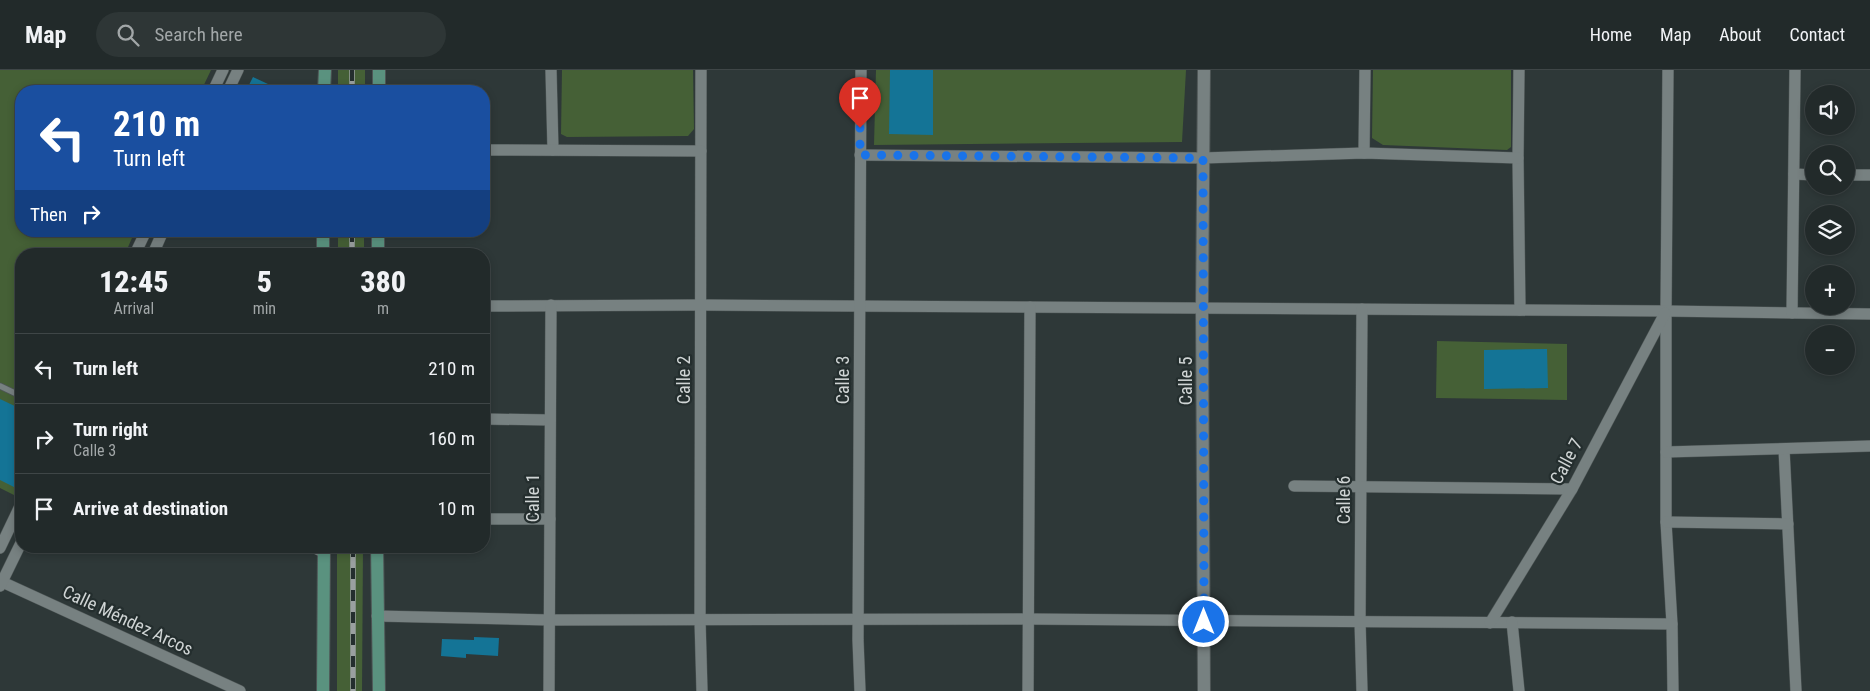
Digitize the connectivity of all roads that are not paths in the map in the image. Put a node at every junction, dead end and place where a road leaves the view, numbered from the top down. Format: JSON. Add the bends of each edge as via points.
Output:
{"nodes":[{"id":1,"x":223,"y":70,"type":"edge"},
{"id":2,"x":238,"y":70,"type":"edge"},
{"id":3,"x":325,"y":70,"type":"edge"},
{"id":4,"x":379,"y":70,"type":"edge"},
{"id":5,"x":551,"y":70,"type":"edge"},
{"id":6,"x":701,"y":70,"type":"edge"},
{"id":7,"x":861,"y":70,"type":"edge"},
{"id":8,"x":1204,"y":70,"type":"edge"},
{"id":9,"x":1365,"y":70,"type":"edge"},
{"id":10,"x":1519,"y":70,"type":"edge"},
{"id":11,"x":1668,"y":70,"type":"edge"},
{"id":12,"x":1795,"y":70,"type":"edge"},
{"id":13,"x":216,"y":85,"type":"edge"},
{"id":14,"x":231,"y":85,"type":"edge"},
{"id":15,"x":324,"y":85,"type":"edge"},
{"id":16,"x":379,"y":85,"type":"edge"},
{"id":17,"x":490,"y":150,"type":"edge"},
{"id":18,"x":553,"y":150,"type":"junction"},
{"id":19,"x":701,"y":151,"type":"junction"},
{"id":20,"x":1364,"y":154,"type":"junction"},
{"id":21,"x":860,"y":155,"type":"junction"},
{"id":22,"x":1203,"y":158,"type":"junction"},
{"id":23,"x":1518,"y":158,"type":"junction"},
{"id":24,"x":1794,"y":174,"type":"junction"},
{"id":25,"x":1805,"y":175,"type":"edge"},
{"id":26,"x":1855,"y":175,"type":"edge"},
{"id":27,"x":1870,"y":176,"type":"edge"},
{"id":28,"x":701,"y":304,"type":"junction"},
{"id":29,"x":551,"y":305,"type":"junction"},
{"id":30,"x":490,"y":306,"type":"edge"},
{"id":31,"x":860,"y":306,"type":"junction"},
{"id":32,"x":1030,"y":306,"type":"junction"},
{"id":33,"x":1202,"y":308,"type":"junction"},
{"id":34,"x":1362,"y":309,"type":"junction"},
{"id":35,"x":1520,"y":310,"type":"junction"},
{"id":36,"x":1666,"y":311,"type":"junction"},
{"id":37,"x":1792,"y":313,"type":"junction"},
{"id":38,"x":1870,"y":314,"type":"edge"},
{"id":39,"x":0,"y":386,"type":"edge"},
{"id":40,"x":15,"y":393,"type":"edge"},
{"id":41,"x":490,"y":419,"type":"edge"},
{"id":42,"x":550,"y":420,"type":"junction"},
{"id":43,"x":1870,"y":446,"type":"edge"},
{"id":44,"x":1784,"y":449,"type":"junction"},
{"id":45,"x":1666,"y":452,"type":"junction"},
{"id":46,"x":1294,"y":486,"type":"dead end"},
{"id":47,"x":1361,"y":486,"type":"junction"},
{"id":48,"x":1572,"y":489,"type":"junction"},
{"id":49,"x":15,"y":517,"type":"edge"},
{"id":50,"x":490,"y":519,"type":"edge"},
{"id":51,"x":550,"y":519,"type":"junction"},
{"id":52,"x":1666,"y":522,"type":"junction"},
{"id":53,"x":1788,"y":524,"type":"junction"},
{"id":54,"x":0,"y":548,"type":"edge"},
{"id":55,"x":16,"y":553,"type":"edge"},
{"id":56,"x":324,"y":553,"type":"edge"},
{"id":57,"x":377,"y":553,"type":"edge"},
{"id":58,"x":1,"y":583,"type":"edge"},
{"id":59,"x":377,"y":616,"type":"junction"},
{"id":60,"x":549,"y":620,"type":"junction"},
{"id":61,"x":700,"y":620,"type":"junction"},
{"id":62,"x":859,"y":620,"type":"junction"},
{"id":63,"x":1028,"y":620,"type":"junction"},
{"id":64,"x":1360,"y":621,"type":"junction"},
{"id":65,"x":1204,"y":622,"type":"junction"},
{"id":66,"x":1512,"y":622,"type":"junction"},
{"id":67,"x":1490,"y":623,"type":"junction"},
{"id":68,"x":1672,"y":624,"type":"junction"},
{"id":69,"x":240,"y":691,"type":"edge"},
{"id":70,"x":323,"y":691,"type":"edge"},
{"id":71,"x":379,"y":691,"type":"edge"},
{"id":72,"x":549,"y":691,"type":"edge"},
{"id":73,"x":702,"y":691,"type":"edge"},
{"id":74,"x":860,"y":691,"type":"edge"},
{"id":75,"x":1028,"y":691,"type":"edge"},
{"id":76,"x":1204,"y":691,"type":"edge"},
{"id":77,"x":1362,"y":691,"type":"edge"},
{"id":78,"x":1519,"y":691,"type":"edge"},
{"id":79,"x":1673,"y":691,"type":"edge"},
{"id":80,"x":1796,"y":691,"type":"edge"}],
"edges":[{"from":1,"to":13,"type":"street"},
{"from":2,"to":14,"type":"street"},
{"from":3,"to":15,"type":"main road"},
{"from":4,"to":16,"type":"main road"},
{"from":5,"to":18,"type":"street"},
{"from":6,"to":19,"type":"street","name":"Calle 2"},
{"from":7,"to":21,"type":"street","name":"Calle 3"},
{"from":8,"to":22,"type":"main road","name":"Calle 5"},
{"from":9,"to":20,"type":"street"},
{"from":10,"to":23,"type":"street"},
{"from":11,"to":36,"type":"street"},
{"from":12,"to":24,"type":"street"},
{"from":17,"to":18,"type":"street"},
{"from":18,"to":19,"type":"street"},
{"from":19,"to":28,"type":"street","name":"Calle 2"},
{"from":20,"to":22,"type":"street"},
{"from":20,"to":23,"type":"street"},
{"from":21,"to":22,"type":"street"},
{"from":21,"to":31,"type":"street","name":"Calle 3"},
{"from":22,"to":33,"type":"main road","name":"Calle 5"},
{"from":23,"to":35,"type":"street"},
{"from":24,"to":25,"type":"street"},
{"from":24,"to":37,"type":"street"},
{"from":26,"to":27,"type":"street"},
{"from":28,"to":29,"type":"street"},
{"from":28,"to":31,"type":"street"},
{"from":28,"to":61,"type":"street","name":"Calle 2"},
{"from":29,"to":30,"type":"street"},
{"from":29,"to":42,"type":"street","name":"Calle 1"},
{"from":31,"to":32,"type":"street"},
{"from":31,"to":62,"type":"street","name":"Calle 3"},
{"from":32,"to":33,"type":"street"},
{"from":32,"to":63,"type":"street"},
{"from":33,"to":34,"type":"street"},
{"from":33,"to":65,"type":"main road","name":"Calle 5"},
{"from":34,"to":35,"type":"street"},
{"from":34,"to":47,"type":"street","name":"Calle 6"},
{"from":35,"to":36,"type":"street"},
{"from":36,"to":37,"type":"street"},
{"from":36,"to":45,"type":"street"},
{"from":36,"to":48,"type":"street","name":"Calle 7"},
{"from":37,"to":38,"type":"street"},
{"from":39,"to":40,"type":"lane"},
{"from":41,"to":42,"type":"street"},
{"from":42,"to":51,"type":"street","name":"Calle 1"},
{"from":43,"to":44,"type":"street"},
{"from":44,"to":45,"type":"street"},
{"from":44,"to":53,"type":"street"},
{"from":45,"to":52,"type":"street"},
{"from":46,"to":47,"type":"street"},
{"from":47,"to":48,"type":"street"},
{"from":47,"to":64,"type":"street","name":"Calle 6"},
{"from":48,"to":67,"type":"street","name":"Calle 7"},
{"from":49,"to":54,"type":"street"},
{"from":50,"to":51,"type":"street"},
{"from":51,"to":60,"type":"street","name":"Calle 1"},
{"from":52,"to":53,"type":"street"},
{"from":52,"to":68,"type":"street"},
{"from":53,"to":80,"type":"street"},
{"from":55,"to":58,"type":"street"},
{"from":56,"to":70,"type":"main road"},
{"from":57,"to":59,"type":"main road"},
{"from":58,"to":69,"type":"street","name":"Calle Méndez Arcos"},
{"from":59,"to":60,"type":"street"},
{"from":59,"to":71,"type":"main road"},
{"from":60,"to":61,"type":"street"},
{"from":60,"to":72,"type":"street","name":"Calle 1"},
{"from":61,"to":62,"type":"street"},
{"from":61,"to":73,"type":"street","name":"Calle 2"},
{"from":62,"to":63,"type":"street"},
{"from":62,"to":74,"type":"street","name":"Calle 3"},
{"from":63,"to":65,"type":"street"},
{"from":63,"to":75,"type":"street"},
{"from":64,"to":65,"type":"street"},
{"from":64,"to":67,"type":"street"},
{"from":64,"to":77,"type":"street","name":"Calle 6"},
{"from":65,"to":76,"type":"main road","name":"Calle 5"},
{"from":66,"to":67,"type":"street"},
{"from":66,"to":68,"type":"street"},
{"from":66,"to":78,"type":"street"},
{"from":68,"to":79,"type":"street"}]}
